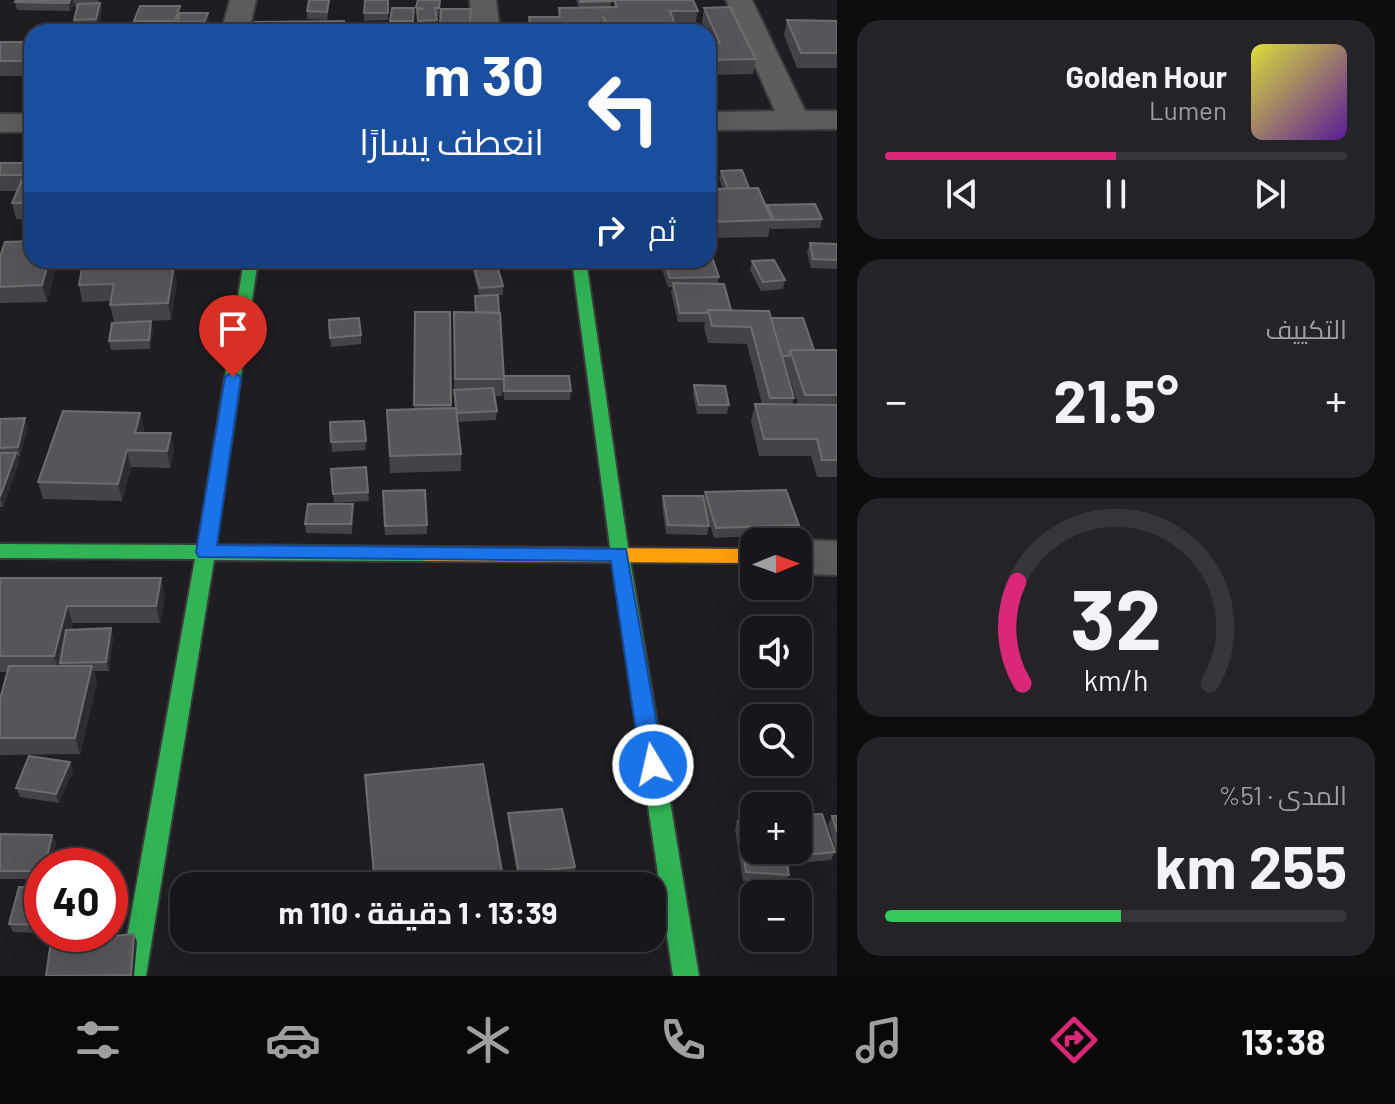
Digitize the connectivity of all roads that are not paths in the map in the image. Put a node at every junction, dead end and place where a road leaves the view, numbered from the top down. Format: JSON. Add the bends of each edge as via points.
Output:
{"nodes":[{"id":1,"x":243,"y":0,"type":"edge"},
{"id":2,"x":483,"y":0,"type":"edge"},
{"id":3,"x":739,"y":0,"type":"edge"},
{"id":4,"x":237,"y":24,"type":"edge"},
{"id":5,"x":485,"y":24,"type":"edge"},
{"id":6,"x":794,"y":120,"type":"junction"},
{"id":7,"x":837,"y":120,"type":"edge"},
{"id":8,"x":716,"y":121,"type":"edge"},
{"id":9,"x":0,"y":123,"type":"edge"},
{"id":10,"x":24,"y":123,"type":"edge"},
{"id":11,"x":250,"y":268,"type":"edge"},
{"id":12,"x":580,"y":268,"type":"edge"},
{"id":13,"x":0,"y":551,"type":"edge"},
{"id":14,"x":206,"y":552,"type":"junction"},
{"id":15,"x":620,"y":554,"type":"junction"},
{"id":16,"x":740,"y":556,"type":"edge"},
{"id":17,"x":812,"y":557,"type":"edge"},
{"id":18,"x":837,"y":558,"type":"edge"},
{"id":19,"x":133,"y":976,"type":"edge"},
{"id":20,"x":686,"y":976,"type":"edge"}],
"edges":[{"from":1,"to":4,"type":"street"},
{"from":2,"to":5,"type":"street"},
{"from":3,"to":6,"type":"street"},
{"from":6,"to":7,"type":"street"},
{"from":6,"to":8,"type":"street"},
{"from":9,"to":10,"type":"street"},
{"from":11,"to":14,"type":"street"},
{"from":12,"to":15,"type":"street"},
{"from":13,"to":14,"type":"street"},
{"from":14,"to":15,"type":"street"},
{"from":14,"to":19,"type":"street"},
{"from":15,"to":16,"type":"street"},
{"from":15,"to":20,"type":"street"},
{"from":17,"to":18,"type":"street"}]}
